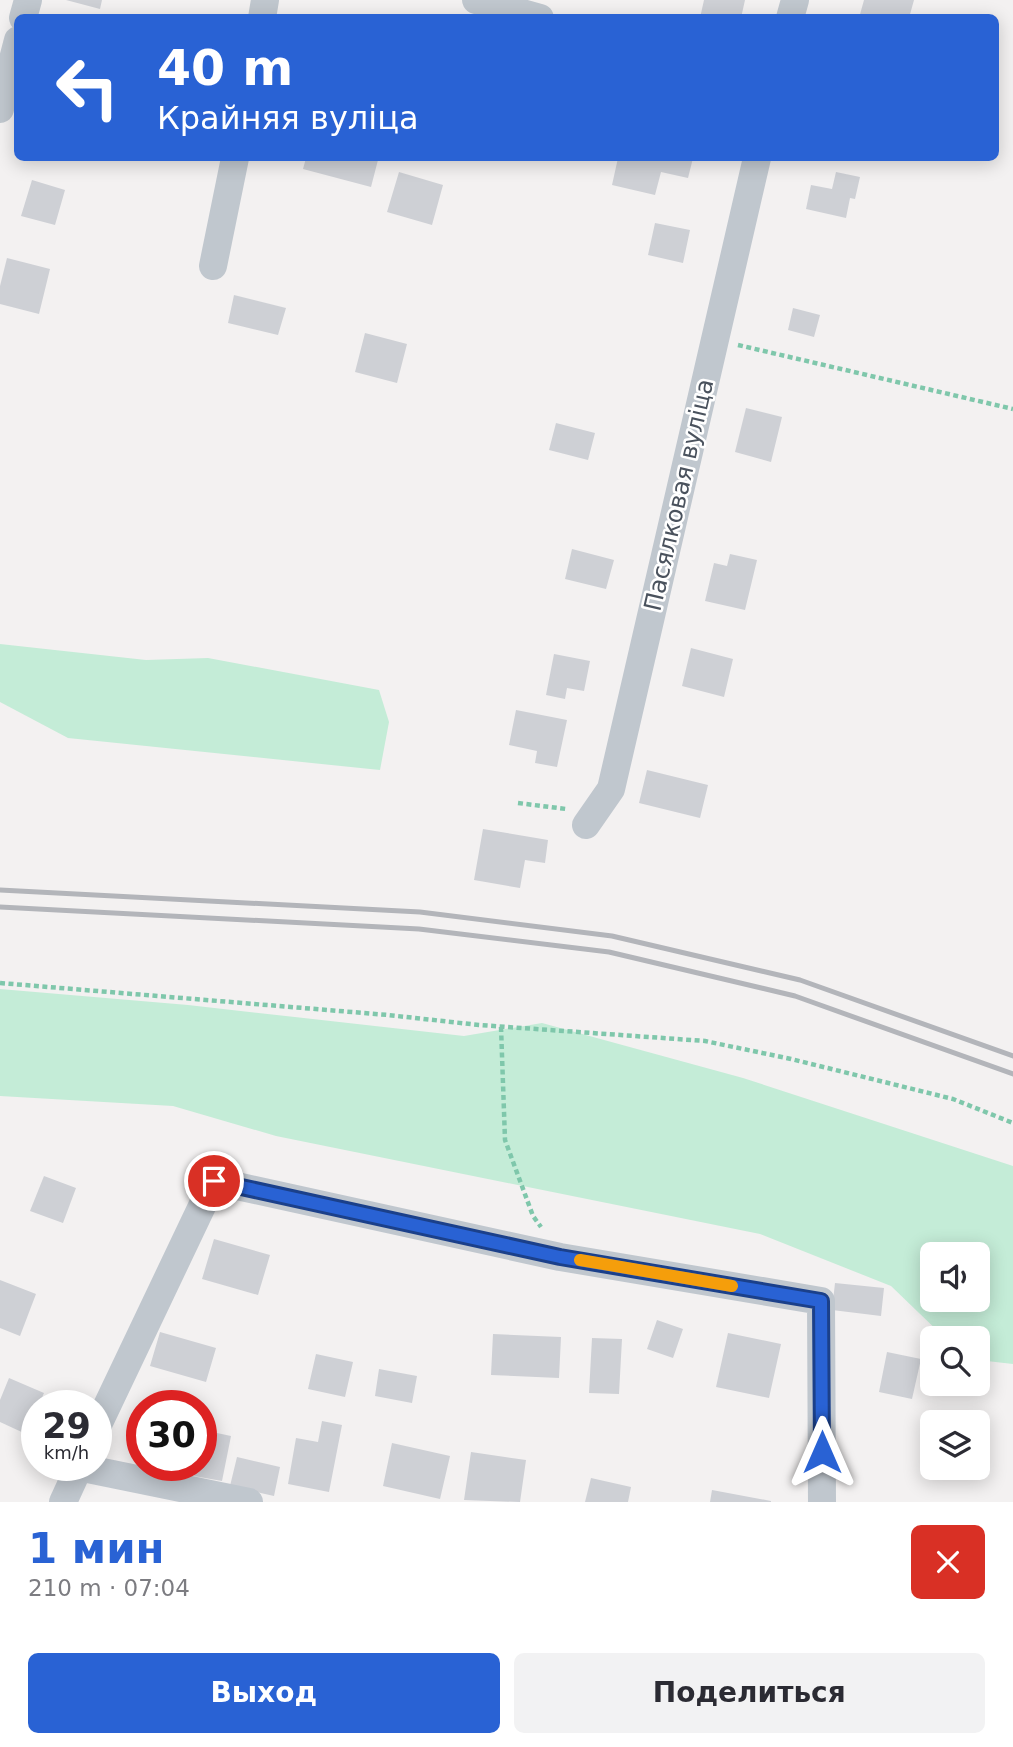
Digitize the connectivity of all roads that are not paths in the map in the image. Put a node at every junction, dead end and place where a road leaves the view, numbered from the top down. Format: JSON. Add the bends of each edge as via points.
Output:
{"nodes":[{"id":1,"x":476,"y":0,"type":"edge"},
{"id":2,"x":526,"y":14,"type":"edge"},
{"id":3,"x":14,"y":55,"type":"edge"},
{"id":4,"x":0,"y":109,"type":"edge"},
{"id":5,"x":233,"y":161,"type":"edge"},
{"id":6,"x":756,"y":161,"type":"edge"},
{"id":7,"x":213,"y":266,"type":"dead end"},
{"id":8,"x":590,"y":819,"type":"road end"},
{"id":9,"x":112,"y":1395,"type":"edge"},
{"id":10,"x":112,"y":1475,"type":"edge"},
{"id":11,"x":73,"y":1481,"type":"edge"},
{"id":12,"x":193,"y":1496,"type":"edge"},
{"id":13,"x":64,"y":1502,"type":"edge"},
{"id":14,"x":249,"y":1502,"type":"edge"},
{"id":15,"x":822,"y":1502,"type":"edge"}],
"edges":[{"from":1,"to":2,"type":"street"},
{"from":3,"to":4,"type":"street"},
{"from":5,"to":7,"type":"street"},
{"from":6,"to":8,"type":"street","name":"Пасялковая вуліца","via":[[611,789]]},
{"from":9,"to":15,"type":"street","via":[[214,1181],[560,1257],[821,1301]]},
{"from":10,"to":12,"type":"street"},
{"from":11,"to":13,"type":"street"},
{"from":12,"to":14,"type":"street"}]}
